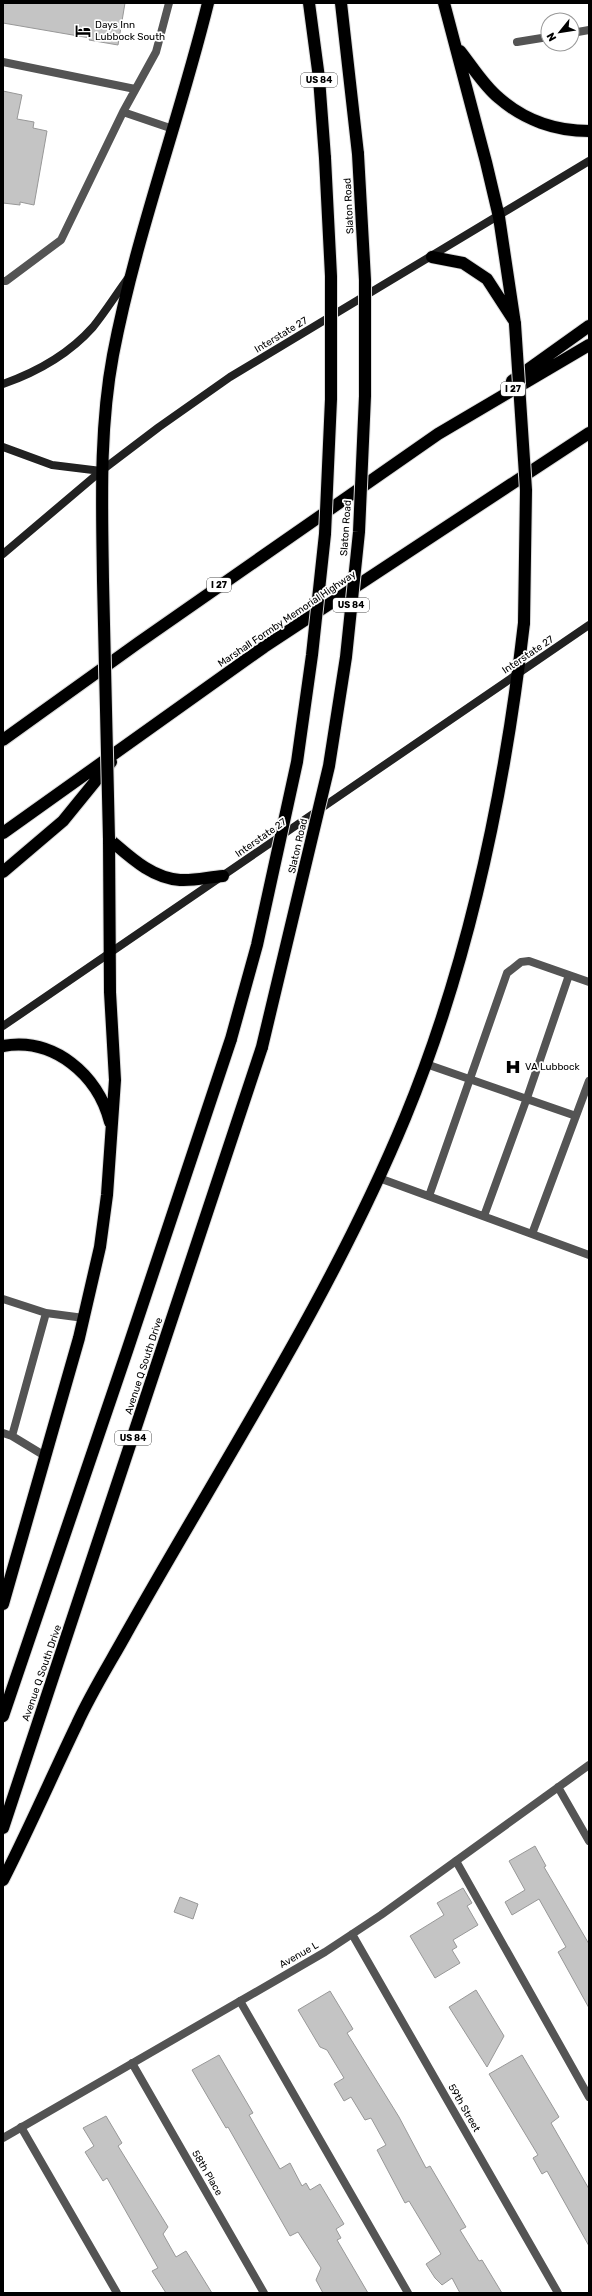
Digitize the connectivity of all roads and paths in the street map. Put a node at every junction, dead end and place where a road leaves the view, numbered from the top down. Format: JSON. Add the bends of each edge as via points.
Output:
{"nodes":[{"id":1,"x":169,"y":3,"type":"edge"},
{"id":2,"x":208,"y":3,"type":"edge"},
{"id":3,"x":309,"y":3,"type":"edge"},
{"id":4,"x":341,"y":3,"type":"edge"},
{"id":5,"x":444,"y":3,"type":"edge"},
{"id":6,"x":540,"y":38,"type":"edge"},
{"id":7,"x":517,"y":42,"type":"dead end"},
{"id":8,"x":456,"y":47,"type":"junction"},
{"id":9,"x":3,"y":62,"type":"edge"},
{"id":10,"x":135,"y":89,"type":"junction"},
{"id":11,"x":123,"y":112,"type":"junction"},
{"id":12,"x":173,"y":129,"type":"junction"},
{"id":13,"x":589,"y":131,"type":"edge"},
{"id":14,"x":589,"y":161,"type":"edge"},
{"id":15,"x":498,"y":217,"type":"junction"},
{"id":16,"x":432,"y":257,"type":"junction"},
{"id":17,"x":132,"y":273,"type":"junction"},
{"id":18,"x":3,"y":281,"type":"edge"},
{"id":19,"x":515,"y":324,"type":"junction"},
{"id":20,"x":589,"y":326,"type":"edge"},
{"id":21,"x":589,"y":345,"type":"edge"},
{"id":22,"x":3,"y":384,"type":"edge"},
{"id":23,"x":589,"y":433,"type":"edge"},
{"id":24,"x":438,"y":434,"type":"junction"},
{"id":25,"x":3,"y":446,"type":"edge"},
{"id":26,"x":101,"y":471,"type":"junction"},
{"id":27,"x":3,"y":554,"type":"edge"},
{"id":28,"x":589,"y":625,"type":"edge"},
{"id":29,"x":518,"y":674,"type":"junction"},
{"id":30,"x":3,"y":740,"type":"edge"},
{"id":31,"x":123,"y":748,"type":"junction"},
{"id":32,"x":3,"y":833,"type":"edge"},
{"id":33,"x":109,"y":839,"type":"junction"},
{"id":34,"x":3,"y":872,"type":"edge"},
{"id":35,"x":223,"y":876,"type":"junction"},
{"id":36,"x":109,"y":954,"type":"junction"},
{"id":37,"x":569,"y":975,"type":"junction"},
{"id":38,"x":589,"y":982,"type":"edge"},
{"id":39,"x":3,"y":1026,"type":"edge"},
{"id":40,"x":231,"y":1039,"type":"joint"},
{"id":41,"x":3,"y":1046,"type":"edge"},
{"id":42,"x":262,"y":1047,"type":"joint"},
{"id":43,"x":426,"y":1064,"type":"junction"},
{"id":44,"x":470,"y":1079,"type":"junction"},
{"id":45,"x":589,"y":1081,"type":"edge"},
{"id":46,"x":527,"y":1098,"type":"junction"},
{"id":47,"x":576,"y":1116,"type":"junction"},
{"id":48,"x":112,"y":1131,"type":"junction"},
{"id":49,"x":379,"y":1178,"type":"junction"},
{"id":50,"x":429,"y":1196,"type":"junction"},
{"id":51,"x":484,"y":1216,"type":"junction"},
{"id":52,"x":532,"y":1234,"type":"junction"},
{"id":53,"x":589,"y":1255,"type":"edge"},
{"id":54,"x":3,"y":1299,"type":"edge"},
{"id":55,"x":46,"y":1313,"type":"junction"},
{"id":56,"x":84,"y":1318,"type":"junction"},
{"id":57,"x":3,"y":1433,"type":"edge"},
{"id":58,"x":12,"y":1436,"type":"junction"},
{"id":59,"x":45,"y":1456,"type":"junction"},
{"id":60,"x":3,"y":1604,"type":"edge"},
{"id":61,"x":3,"y":1716,"type":"edge"},
{"id":62,"x":589,"y":1765,"type":"edge"},
{"id":63,"x":558,"y":1787,"type":"junction"},
{"id":64,"x":3,"y":1828,"type":"edge"},
{"id":65,"x":589,"y":1842,"type":"edge"},
{"id":66,"x":456,"y":1860,"type":"junction"},
{"id":67,"x":3,"y":1880,"type":"edge"},
{"id":68,"x":352,"y":1934,"type":"junction"},
{"id":69,"x":240,"y":2001,"type":"junction"},
{"id":70,"x":132,"y":2063,"type":"junction"},
{"id":71,"x":589,"y":2097,"type":"edge"},
{"id":72,"x":21,"y":2127,"type":"junction"},
{"id":73,"x":3,"y":2138,"type":"edge"},
{"id":74,"x":117,"y":2293,"type":"edge"},
{"id":75,"x":264,"y":2293,"type":"edge"},
{"id":76,"x":408,"y":2293,"type":"edge"},
{"id":77,"x":558,"y":2293,"type":"edge"}],
"edges":[{"from":1,"to":10,"type":"street","via":[[156,52]]},
{"from":2,"to":12,"type":"highway"},
{"from":3,"to":40,"type":"highway","name":"Slaton Road","number":"US 84","bridge":true,"via":[[326,158],[331,276],[331,398],[325,534],[297,762],[257,946]]},
{"from":4,"to":42,"type":"highway","name":"Slaton Road","number":"US 84","bridge":true,"via":[[358,154],[365,280],[365,396],[358,540],[346,657],[329,766]]},
{"from":5,"to":8,"type":"highway"},
{"from":6,"to":7,"type":"street"},
{"from":8,"to":13,"type":"highway","via":[[498,98],[521,114],[544,125],[572,131]]},
{"from":8,"to":15,"type":"highway"},
{"from":9,"to":10,"type":"street"},
{"from":10,"to":11,"type":"street"},
{"from":11,"to":12,"type":"street"},
{"from":11,"to":18,"type":"street","via":[[61,240]]},
{"from":12,"to":17,"type":"highway","via":[[146,215]]},
{"from":14,"to":15,"type":"main road","name":"Interstate 27"},
{"from":15,"to":16,"type":"main road","name":"Interstate 27"},
{"from":15,"to":19,"type":"highway"},
{"from":16,"to":19,"type":"highway","via":[[463,264],[487,279]]},
{"from":16,"to":26,"type":"main road","name":"Interstate 27","via":[[230,377]]},
{"from":17,"to":22,"type":"main road","via":[[93,327],[71,346],[51,362],[24,377]]},
{"from":17,"to":26,"type":"highway","via":[[113,356]]},
{"from":19,"to":29,"type":"highway","bridge":true,"via":[[526,490],[524,623]]},
{"from":20,"to":24,"type":"highway"},
{"from":21,"to":24,"type":"highway","number":"I 27"},
{"from":23,"to":31,"type":"highway","name":"Marshall Formby Memorial Highway","via":[[264,647]]},
{"from":24,"to":30,"type":"highway","number":"I 27"},
{"from":25,"to":26,"type":"main road","via":[[52,465]]},
{"from":26,"to":27,"type":"main road","name":"Interstate 27"},
{"from":26,"to":33,"type":"highway","bridge":true},
{"from":28,"to":29,"type":"main road","name":"Interstate 27"},
{"from":29,"to":35,"type":"main road","name":"Interstate 27"},
{"from":29,"to":43,"type":"highway","via":[[491,828],[466,936]]},
{"from":31,"to":32,"type":"highway","name":"Marshall Formby Memorial Highway"},
{"from":31,"to":34,"type":"highway","via":[[63,820]]},
{"from":33,"to":35,"type":"highway","via":[[134,860],[157,874],[179,880]]},
{"from":33,"to":36,"type":"highway"},
{"from":35,"to":36,"type":"main road","name":"Interstate 27"},
{"from":36,"to":39,"type":"main road","name":"Interstate 27"},
{"from":36,"to":48,"type":"highway","via":[[115,1080]]},
{"from":37,"to":38,"type":"street"},
{"from":37,"to":44,"type":"street","via":[[529,961],[521,962],[507,973]]},
{"from":37,"to":46,"type":"street"},
{"from":40,"to":61,"type":"highway","name":"Avenue Q South Drive","number":"US 84"},
{"from":41,"to":48,"type":"highway","via":[[31,1046],[49,1051],[79,1068],[100,1095]]},
{"from":42,"to":64,"type":"highway","name":"Avenue Q South Drive","number":"US 84"},
{"from":43,"to":44,"type":"street"},
{"from":43,"to":49,"type":"highway"},
{"from":44,"to":46,"type":"street"},
{"from":44,"to":50,"type":"street"},
{"from":45,"to":47,"type":"street"},
{"from":46,"to":47,"type":"street"},
{"from":46,"to":51,"type":"street"},
{"from":47,"to":52,"type":"street"},
{"from":48,"to":56,"type":"highway","via":[[108,1195],[100,1247]]},
{"from":49,"to":50,"type":"street"},
{"from":49,"to":67,"type":"highway","via":[[332,1275],[78,1720]]},
{"from":50,"to":51,"type":"street"},
{"from":51,"to":52,"type":"street"},
{"from":52,"to":53,"type":"street"},
{"from":54,"to":55,"type":"street"},
{"from":55,"to":56,"type":"street"},
{"from":55,"to":58,"type":"street"},
{"from":56,"to":59,"type":"highway"},
{"from":57,"to":58,"type":"street"},
{"from":58,"to":59,"type":"street"},
{"from":59,"to":60,"type":"highway"},
{"from":62,"to":63,"type":"street","name":"Avenue L"},
{"from":63,"to":65,"type":"street"},
{"from":63,"to":66,"type":"street","name":"Avenue L"},
{"from":66,"to":68,"type":"street","name":"Avenue L"},
{"from":66,"to":71,"type":"street"},
{"from":68,"to":69,"type":"street","name":"Avenue L"},
{"from":68,"to":77,"type":"street","name":"59th Street"},
{"from":69,"to":70,"type":"street","name":"Avenue L"},
{"from":69,"to":76,"type":"street"},
{"from":70,"to":72,"type":"street","name":"Avenue L"},
{"from":70,"to":75,"type":"street","name":"58th Place"},
{"from":72,"to":73,"type":"street","name":"Avenue L"},
{"from":72,"to":74,"type":"street"}]}
